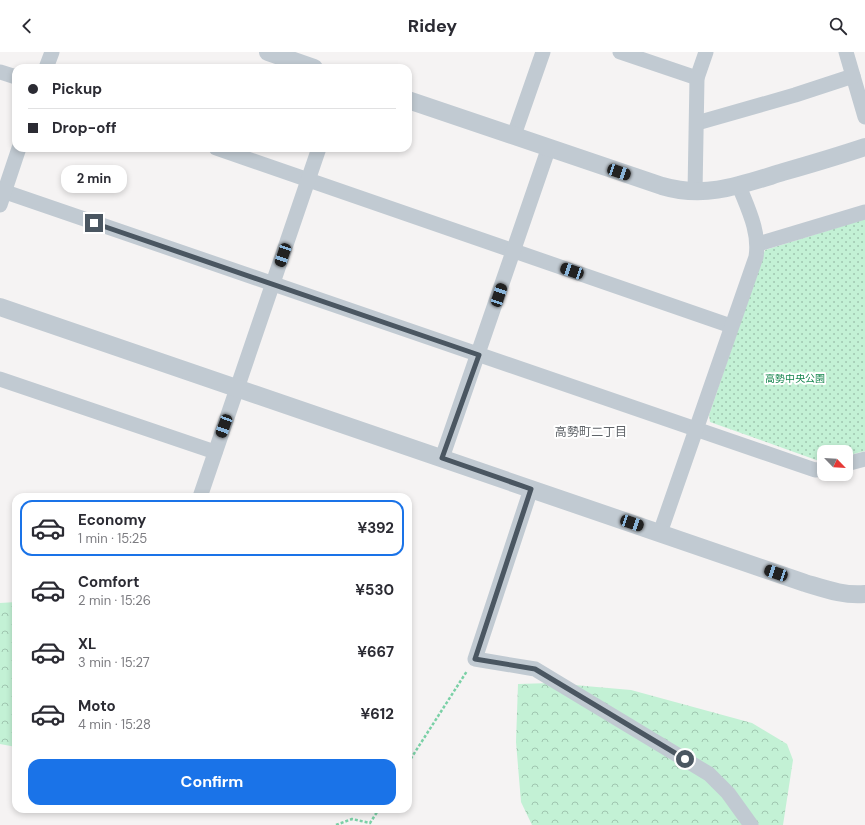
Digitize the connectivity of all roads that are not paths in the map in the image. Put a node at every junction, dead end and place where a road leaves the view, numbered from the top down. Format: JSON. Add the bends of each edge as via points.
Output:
{"nodes":[{"id":1,"x":52,"y":52,"type":"edge"},
{"id":2,"x":268,"y":52,"type":"edge"},
{"id":3,"x":543,"y":52,"type":"edge"},
{"id":4,"x":620,"y":52,"type":"edge"},
{"id":5,"x":706,"y":52,"type":"edge"},
{"id":6,"x":846,"y":52,"type":"edge"},
{"id":7,"x":48,"y":64,"type":"edge"},
{"id":8,"x":302,"y":64,"type":"edge"},
{"id":9,"x":0,"y":72,"type":"edge"},
{"id":10,"x":12,"y":76,"type":"edge"},
{"id":11,"x":853,"y":76,"type":"junction"},
{"id":12,"x":697,"y":78,"type":"junction"},
{"id":13,"x":412,"y":101,"type":"edge"},
{"id":14,"x":865,"y":117,"type":"edge"},
{"id":15,"x":697,"y":123,"type":"junction"},
{"id":16,"x":514,"y":135,"type":"junction"},
{"id":17,"x":549,"y":147,"type":"junction"},
{"id":18,"x":865,"y":147,"type":"edge"},
{"id":19,"x":18,"y":152,"type":"edge"},
{"id":20,"x":227,"y":152,"type":"edge"},
{"id":21,"x":318,"y":152,"type":"edge"},
{"id":22,"x":308,"y":181,"type":"junction"},
{"id":23,"x":739,"y":186,"type":"junction"},
{"id":24,"x":695,"y":192,"type":"junction"},
{"id":25,"x":1,"y":196,"type":"edge"},
{"id":26,"x":865,"y":212,"type":"edge"},
{"id":27,"x":758,"y":244,"type":"junction"},
{"id":28,"x":514,"y":251,"type":"junction"},
{"id":29,"x":273,"y":284,"type":"junction"},
{"id":30,"x":0,"y":307,"type":"edge"},
{"id":31,"x":731,"y":326,"type":"junction"},
{"id":32,"x":479,"y":355,"type":"junction"},
{"id":33,"x":0,"y":379,"type":"edge"},
{"id":34,"x":238,"y":388,"type":"junction"},
{"id":35,"x":697,"y":429,"type":"junction"},
{"id":36,"x":215,"y":452,"type":"junction"},
{"id":37,"x":442,"y":458,"type":"junction"},
{"id":38,"x":865,"y":459,"type":"edge"},
{"id":39,"x":853,"y":462,"type":"edge"},
{"id":40,"x":817,"y":470,"type":"edge"},
{"id":41,"x":531,"y":489,"type":"junction"},
{"id":42,"x":201,"y":493,"type":"edge"},
{"id":43,"x":660,"y":533,"type":"junction"},
{"id":44,"x":865,"y":594,"type":"edge"},
{"id":45,"x":752,"y":825,"type":"edge"}],
"edges":[{"from":1,"to":7,"type":"street"},
{"from":2,"to":8,"type":"street"},
{"from":3,"to":16,"type":"street"},
{"from":4,"to":12,"type":"street"},
{"from":5,"to":12,"type":"street"},
{"from":6,"to":11,"type":"street"},
{"from":9,"to":10,"type":"street"},
{"from":11,"to":14,"type":"street"},
{"from":11,"to":15,"type":"street"},
{"from":12,"to":15,"type":"street"},
{"from":13,"to":16,"type":"street"},
{"from":15,"to":24,"type":"street"},
{"from":16,"to":17,"type":"street"},
{"from":17,"to":24,"type":"street","via":[[662,186]]},
{"from":17,"to":28,"type":"street"},
{"from":18,"to":23,"type":"street"},
{"from":19,"to":25,"type":"street"},
{"from":20,"to":22,"type":"street"},
{"from":21,"to":22,"type":"street"},
{"from":22,"to":28,"type":"street"},
{"from":22,"to":29,"type":"street"},
{"from":23,"to":24,"type":"street"},
{"from":23,"to":27,"type":"street","via":[[755,228]]},
{"from":25,"to":29,"type":"street"},
{"from":26,"to":27,"type":"street"},
{"from":27,"to":31,"type":"street","via":[[756,257]]},
{"from":28,"to":31,"type":"street"},
{"from":28,"to":32,"type":"street"},
{"from":29,"to":32,"type":"street"},
{"from":29,"to":34,"type":"street"},
{"from":30,"to":34,"type":"street"},
{"from":31,"to":35,"type":"street"},
{"from":32,"to":35,"type":"street"},
{"from":32,"to":37,"type":"street"},
{"from":33,"to":36,"type":"street"},
{"from":34,"to":36,"type":"street"},
{"from":34,"to":37,"type":"street"},
{"from":35,"to":40,"type":"street"},
{"from":35,"to":43,"type":"street"},
{"from":36,"to":42,"type":"street"},
{"from":37,"to":41,"type":"street"},
{"from":38,"to":39,"type":"street"},
{"from":41,"to":43,"type":"street"},
{"from":41,"to":45,"type":"street","via":[[475,659],[535,669],[709,774],[728,793]]},
{"from":43,"to":44,"type":"street","via":[[829,591]]}]}
